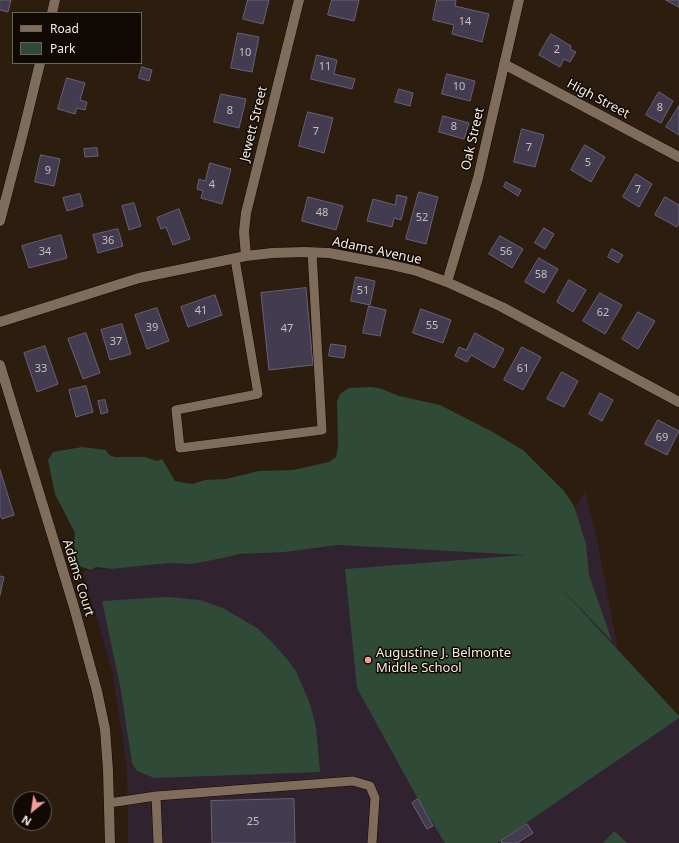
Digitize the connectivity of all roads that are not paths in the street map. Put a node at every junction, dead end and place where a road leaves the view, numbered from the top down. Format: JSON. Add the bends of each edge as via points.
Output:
{"nodes":[{"id":1,"x":55,"y":0,"type":"edge"},
{"id":2,"x":299,"y":0,"type":"edge"},
{"id":3,"x":519,"y":0,"type":"edge"},
{"id":4,"x":52,"y":12,"type":"edge"},
{"id":5,"x":40,"y":64,"type":"edge"},
{"id":6,"x":504,"y":64,"type":"junction"},
{"id":7,"x":679,"y":156,"type":"edge"},
{"id":8,"x":0,"y":221,"type":"edge"},
{"id":9,"x":312,"y":252,"type":"junction"},
{"id":10,"x":246,"y":256,"type":"junction"},
{"id":11,"x":234,"y":258,"type":"junction"},
{"id":12,"x":447,"y":282,"type":"junction"},
{"id":13,"x":0,"y":322,"type":"edge"},
{"id":14,"x":0,"y":365,"type":"edge"},
{"id":15,"x":679,"y":402,"type":"edge"},
{"id":16,"x":156,"y":796,"type":"junction"},
{"id":17,"x":109,"y":803,"type":"junction"},
{"id":18,"x":110,"y":843,"type":"edge"},
{"id":19,"x":158,"y":843,"type":"edge"},
{"id":20,"x":372,"y":843,"type":"edge"}],
"edges":[{"from":1,"to":4,"type":"street"},
{"from":2,"to":10,"type":"street","name":"Jewett Street","via":[[246,213]]},
{"from":3,"to":6,"type":"street","name":"Oak Street"},
{"from":5,"to":8,"type":"street"},
{"from":6,"to":7,"type":"street","name":"High Street"},
{"from":6,"to":12,"type":"street","name":"Oak Street","via":[[478,178]]},
{"from":9,"to":10,"type":"street","name":"Adams Avenue"},
{"from":9,"to":11,"type":"lane","via":[[322,430],[180,448],[176,410],[258,394]]},
{"from":9,"to":12,"type":"street","name":"Adams Avenue","via":[[387,264]]},
{"from":10,"to":11,"type":"street","name":"Adams Avenue"},
{"from":11,"to":13,"type":"street","name":"Adams Avenue","via":[[139,278]]},
{"from":12,"to":15,"type":"street","name":"Adams Avenue","via":[[508,310]]},
{"from":14,"to":17,"type":"street","name":"Adams Court","via":[[96,683],[105,729]]},
{"from":16,"to":17,"type":"lane"},
{"from":16,"to":19,"type":"lane"},
{"from":16,"to":20,"type":"lane","via":[[352,781],[370,786],[376,798]]},
{"from":17,"to":18,"type":"street","name":"Adams Court"}]}
